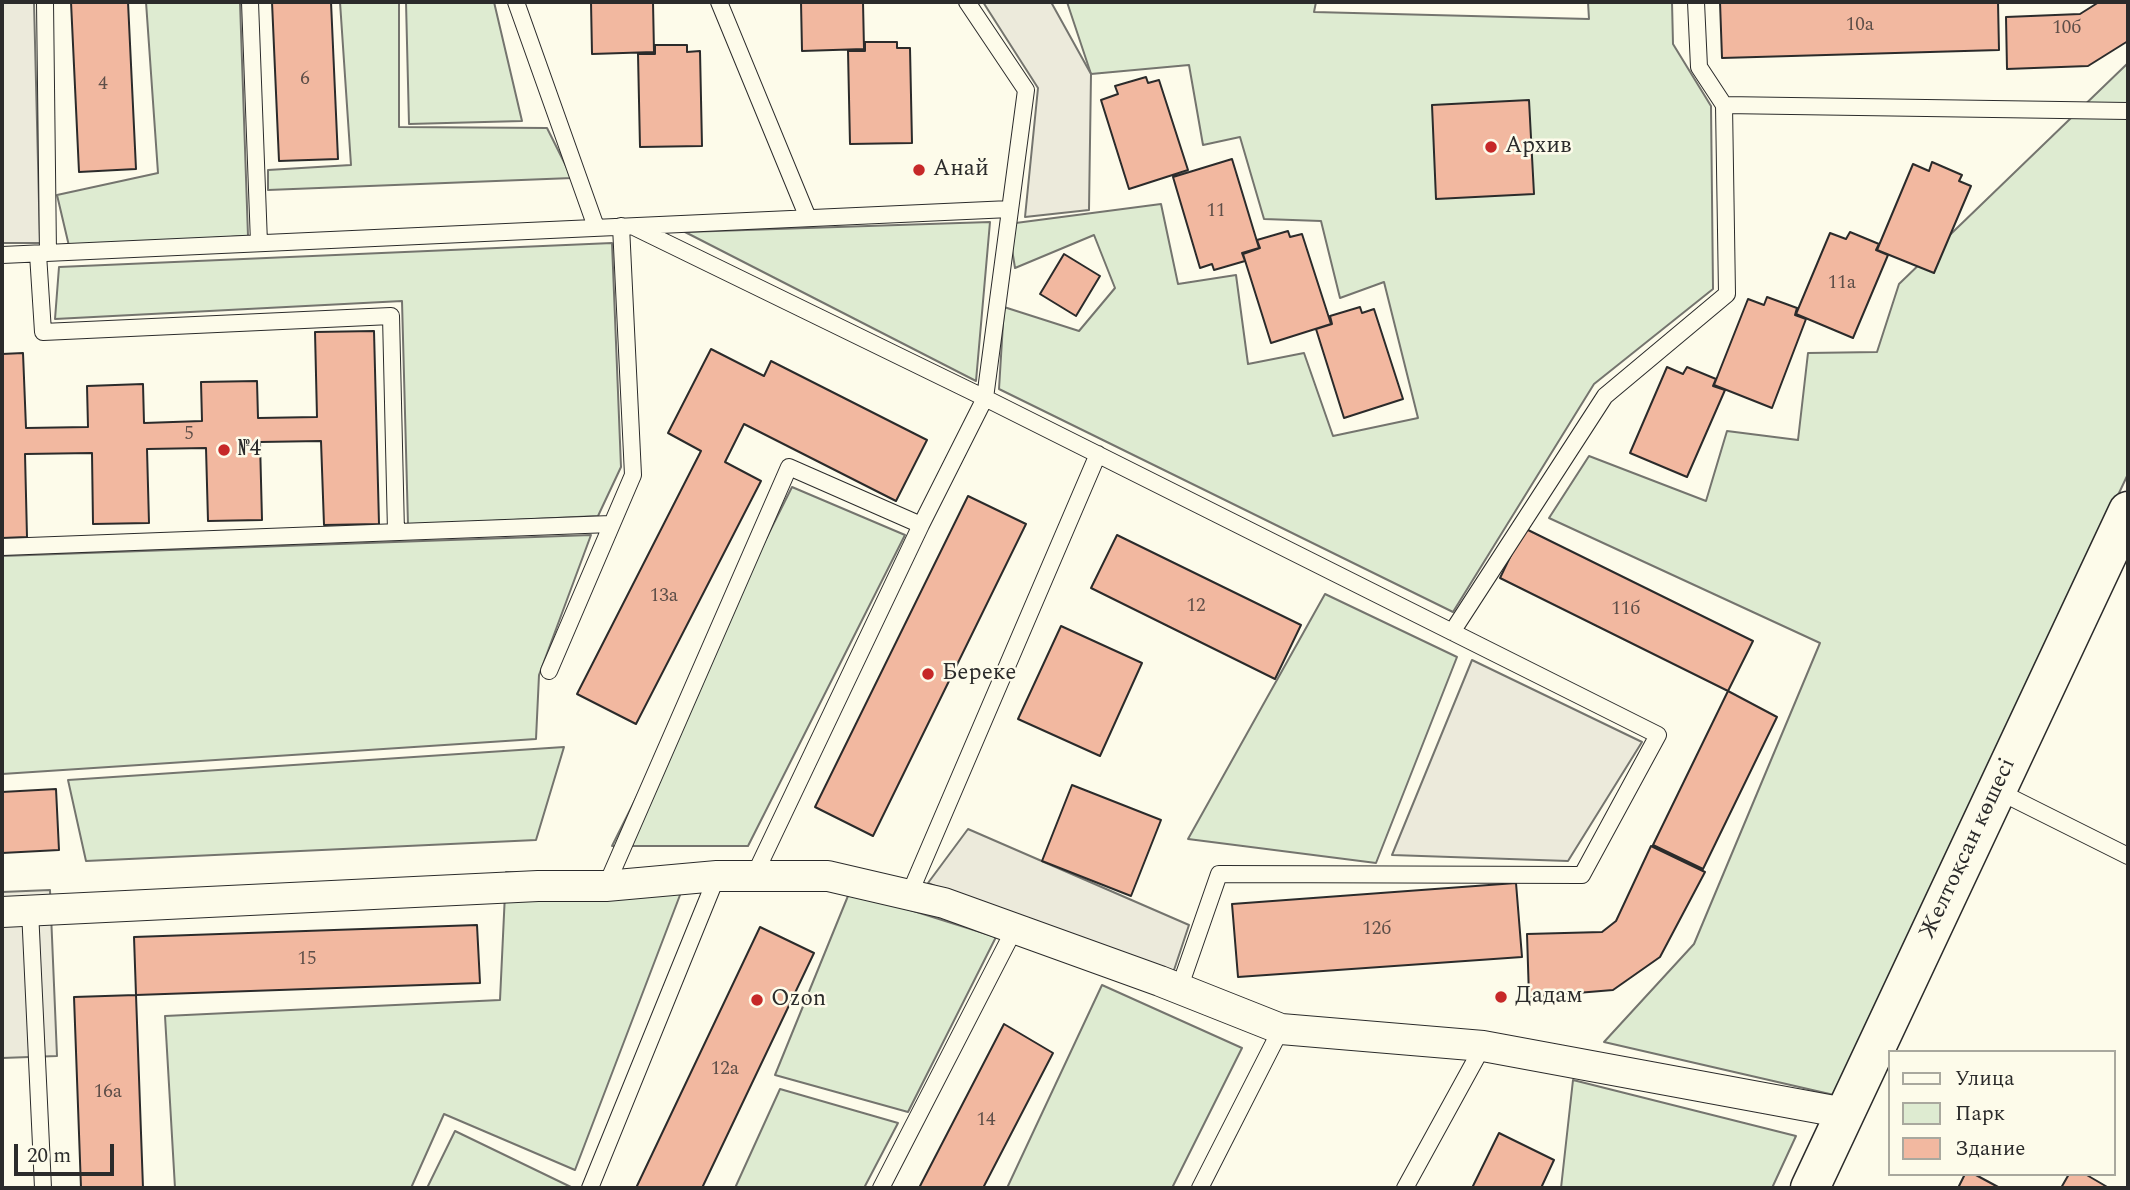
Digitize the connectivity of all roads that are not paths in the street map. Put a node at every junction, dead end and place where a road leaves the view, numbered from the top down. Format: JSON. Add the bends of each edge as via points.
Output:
{"nodes":[{"id":1,"x":44,"y":2,"type":"edge"},
{"id":2,"x":250,"y":2,"type":"edge"},
{"id":3,"x":516,"y":2,"type":"edge"},
{"id":4,"x":719,"y":2,"type":"edge"},
{"id":5,"x":968,"y":2,"type":"edge"},
{"id":6,"x":1696,"y":2,"type":"edge"},
{"id":7,"x":1724,"y":105,"type":"junction"},
{"id":8,"x":2128,"y":111,"type":"edge"},
{"id":9,"x":1010,"y":209,"type":"junction"},
{"id":10,"x":808,"y":218,"type":"junction"},
{"id":11,"x":627,"y":226,"type":"junction"},
{"id":12,"x":596,"y":228,"type":"junction"},
{"id":13,"x":259,"y":243,"type":"junction"},
{"id":14,"x":43,"y":253,"type":"junction"},
{"id":15,"x":2,"y":255,"type":"edge"},
{"id":16,"x":985,"y":398,"type":"junction"},
{"id":17,"x":1098,"y":454,"type":"junction"},
{"id":18,"x":2128,"y":511,"type":"edge"},
{"id":19,"x":611,"y":524,"type":"junction"},
{"id":20,"x":921,"y":525,"type":"junction"},
{"id":21,"x":396,"y":532,"type":"junction"},
{"id":22,"x":2,"y":547,"type":"edge"},
{"id":23,"x":1452,"y":632,"type":"junction"},
{"id":24,"x":549,"y":671,"type":"dead end"},
{"id":25,"x":1996,"y":790,"type":"junction"},
{"id":26,"x":2128,"y":856,"type":"edge"},
{"id":27,"x":717,"y":876,"type":"junction"},
{"id":28,"x":754,"y":876,"type":"junction"},
{"id":29,"x":606,"y":887,"type":"junction"},
{"id":30,"x":909,"y":895,"type":"junction"},
{"id":31,"x":16,"y":911,"type":"edge"},
{"id":32,"x":1015,"y":928,"type":"junction"},
{"id":33,"x":1179,"y":989,"type":"junction"},
{"id":34,"x":1282,"y":1029,"type":"junction"},
{"id":35,"x":1483,"y":1046,"type":"junction"},
{"id":36,"x":1845,"y":1113,"type":"junction"},
{"id":37,"x":43,"y":1188,"type":"edge"},
{"id":38,"x":590,"y":1188,"type":"edge"},
{"id":39,"x":881,"y":1188,"type":"edge"},
{"id":40,"x":1200,"y":1188,"type":"edge"},
{"id":41,"x":1405,"y":1188,"type":"edge"},
{"id":42,"x":1811,"y":1188,"type":"edge"}],
"edges":[{"from":1,"to":14,"type":"lane"},
{"from":2,"to":13,"type":"lane"},
{"from":3,"to":12,"type":"lane"},
{"from":4,"to":10,"type":"lane"},
{"from":5,"to":9,"type":"lane","via":[[1026,90]]},
{"from":6,"to":7,"type":"lane","via":[[1699,67]]},
{"from":7,"to":8,"type":"lane"},
{"from":7,"to":23,"type":"lane","via":[[1727,294],[1605,396]]},
{"from":9,"to":10,"type":"lane"},
{"from":9,"to":16,"type":"lane"},
{"from":10,"to":11,"type":"lane"},
{"from":11,"to":12,"type":"lane"},
{"from":11,"to":16,"type":"lane"},
{"from":11,"to":19,"type":"lane","via":[[633,475]]},
{"from":12,"to":13,"type":"lane"},
{"from":13,"to":14,"type":"lane"},
{"from":14,"to":15,"type":"lane"},
{"from":14,"to":21,"type":"lane","via":[[43,332],[391,316]]},
{"from":16,"to":17,"type":"lane"},
{"from":16,"to":20,"type":"lane"},
{"from":17,"to":23,"type":"lane"},
{"from":17,"to":30,"type":"lane"},
{"from":18,"to":25,"type":"main road","name":"Желтоқсан көшесі"},
{"from":19,"to":21,"type":"lane"},
{"from":19,"to":24,"type":"lane"},
{"from":20,"to":28,"type":"lane"},
{"from":20,"to":29,"type":"lane","via":[[789,467]]},
{"from":21,"to":22,"type":"lane"},
{"from":23,"to":33,"type":"lane","via":[[1658,735],[1582,875],[1219,874]]},
{"from":25,"to":26,"type":"lane"},
{"from":25,"to":36,"type":"main road","name":"Желтоқсан көшесі"},
{"from":27,"to":28,"type":"street"},
{"from":27,"to":29,"type":"street"},
{"from":27,"to":38,"type":"lane"},
{"from":28,"to":30,"type":"street","via":[[828,876]]},
{"from":29,"to":31,"type":"street","via":[[538,886]]},
{"from":30,"to":32,"type":"street"},
{"from":31,"to":37,"type":"lane"},
{"from":32,"to":33,"type":"street"},
{"from":32,"to":39,"type":"lane"},
{"from":33,"to":34,"type":"street"},
{"from":34,"to":35,"type":"street"},
{"from":34,"to":40,"type":"lane"},
{"from":35,"to":36,"type":"street"},
{"from":35,"to":41,"type":"lane"},
{"from":36,"to":42,"type":"main road","name":"Желтоқсан көшесі"}]}
